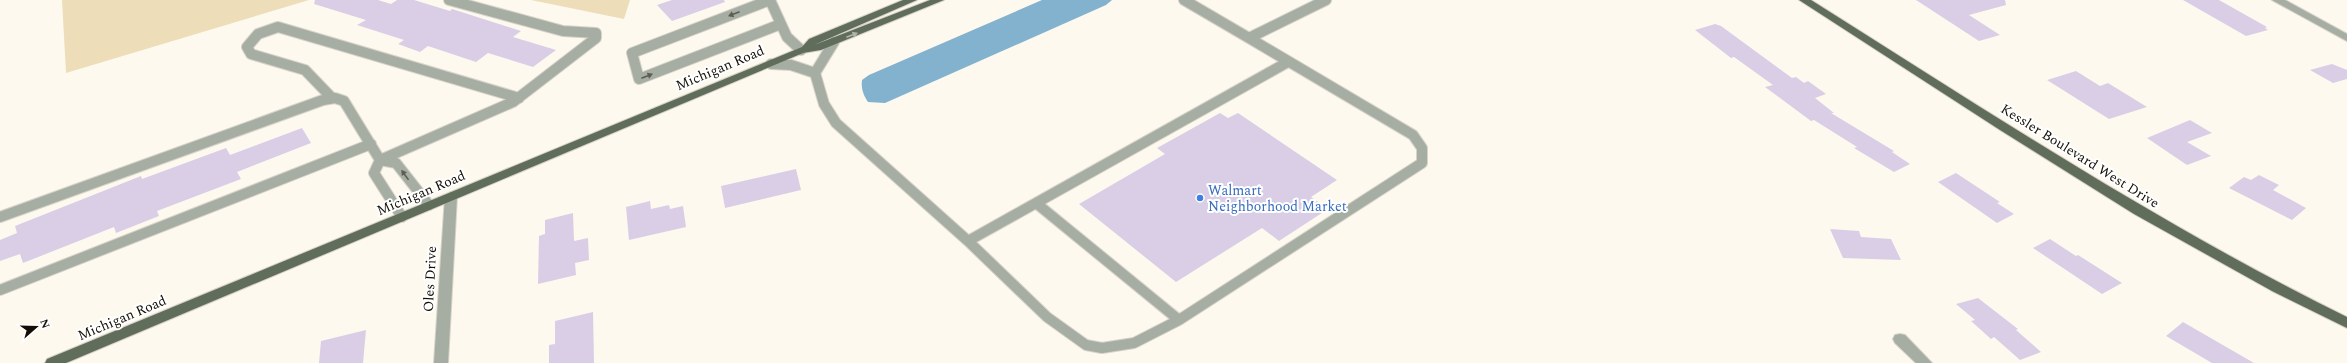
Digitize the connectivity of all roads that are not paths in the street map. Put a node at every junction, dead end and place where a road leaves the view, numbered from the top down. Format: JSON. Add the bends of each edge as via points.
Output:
{"nodes":[{"id":1,"x":449,"y":0,"type":"edge"},
{"id":2,"x":770,"y":0,"type":"edge"},
{"id":3,"x":912,"y":0,"type":"edge"},
{"id":4,"x":939,"y":0,"type":"edge"},
{"id":5,"x":1184,"y":0,"type":"edge"},
{"id":6,"x":1326,"y":0,"type":"edge"},
{"id":7,"x":1804,"y":0,"type":"edge"},
{"id":8,"x":2277,"y":0,"type":"edge"},
{"id":9,"x":781,"y":24,"type":"junction"},
{"id":10,"x":1249,"y":38,"type":"junction"},
{"id":11,"x":2347,"y":38,"type":"edge"},
{"id":12,"x":834,"y":42,"type":"junction"},
{"id":13,"x":801,"y":50,"type":"junction"},
{"id":14,"x":1288,"y":62,"type":"junction"},
{"id":15,"x":771,"y":64,"type":"junction"},
{"id":16,"x":815,"y":73,"type":"junction"},
{"id":17,"x":332,"y":98,"type":"junction"},
{"id":18,"x":518,"y":98,"type":"junction"},
{"id":19,"x":371,"y":144,"type":"junction"},
{"id":20,"x":380,"y":160,"type":"junction"},
{"id":21,"x":451,"y":196,"type":"junction"},
{"id":22,"x":1036,"y":203,"type":"junction"},
{"id":23,"x":429,"y":206,"type":"junction"},
{"id":24,"x":0,"y":217,"type":"edge"},
{"id":25,"x":402,"y":217,"type":"junction"},
{"id":26,"x":968,"y":241,"type":"junction"},
{"id":27,"x":0,"y":290,"type":"edge"},
{"id":28,"x":1179,"y":320,"type":"junction"},
{"id":29,"x":2347,"y":323,"type":"edge"},
{"id":30,"x":1900,"y":339,"type":"dead end"},
{"id":31,"x":52,"y":363,"type":"edge"},
{"id":32,"x":441,"y":363,"type":"edge"},
{"id":33,"x":1926,"y":363,"type":"edge"}],
"edges":[{"from":1,"to":18,"type":"lane","via":[[563,31],[596,33],[596,38]]},
{"from":2,"to":9,"type":"lane"},
{"from":2,"to":9,"type":"lane","one_way":true,"via":[[632,53],[639,79]]},
{"from":3,"to":13,"type":"main road","name":"Michigan Road","via":[[813,41]]},
{"from":12,"to":4,"type":"main road","name":"Michigan Road","one_way":true},
{"from":5,"to":10,"type":"lane"},
{"from":6,"to":10,"type":"lane"},
{"from":7,"to":29,"type":"main road","name":"Kessler Boulevard West Drive","via":[[2181,236]]},
{"from":8,"to":11,"type":"street"},
{"from":9,"to":13,"type":"lane","via":[[787,37]]},
{"from":10,"to":14,"type":"lane"},
{"from":12,"to":13,"type":"main road","name":"Michigan Road"},
{"from":12,"to":16,"type":"lane"},
{"from":13,"to":15,"type":"main road","name":"Michigan Road"},
{"from":14,"to":22,"type":"lane"},
{"from":14,"to":28,"type":"lane","via":[[1413,135],[1422,144],[1425,153],[1422,163]]},
{"from":15,"to":16,"type":"lane","via":[[791,65]]},
{"from":15,"to":21,"type":"main road","name":"Michigan Road"},
{"from":16,"to":26,"type":"lane","via":[[824,104],[836,122]]},
{"from":17,"to":18,"type":"lane","via":[[305,70],[251,54],[247,47],[258,34],[278,27]]},
{"from":17,"to":19,"type":"lane","via":[[344,101]]},
{"from":17,"to":24,"type":"lane"},
{"from":18,"to":20,"type":"lane","via":[[481,117]]},
{"from":19,"to":20,"type":"lane"},
{"from":19,"to":27,"type":"lane"},
{"from":23,"to":20,"type":"lane","one_way":true,"via":[[396,163]]},
{"from":20,"to":25,"type":"lane","via":[[374,173]]},
{"from":21,"to":23,"type":"main road","name":"Michigan Road"},
{"from":21,"to":32,"type":"street","name":"Oles Drive"},
{"from":22,"to":26,"type":"lane"},
{"from":22,"to":28,"type":"lane"},
{"from":23,"to":25,"type":"main road","name":"Michigan Road"},
{"from":25,"to":31,"type":"main road","name":"Michigan Road"},
{"from":26,"to":28,"type":"lane","via":[[1047,317],[1086,344],[1102,348],[1134,343]]},
{"from":30,"to":33,"type":"street"}]}
